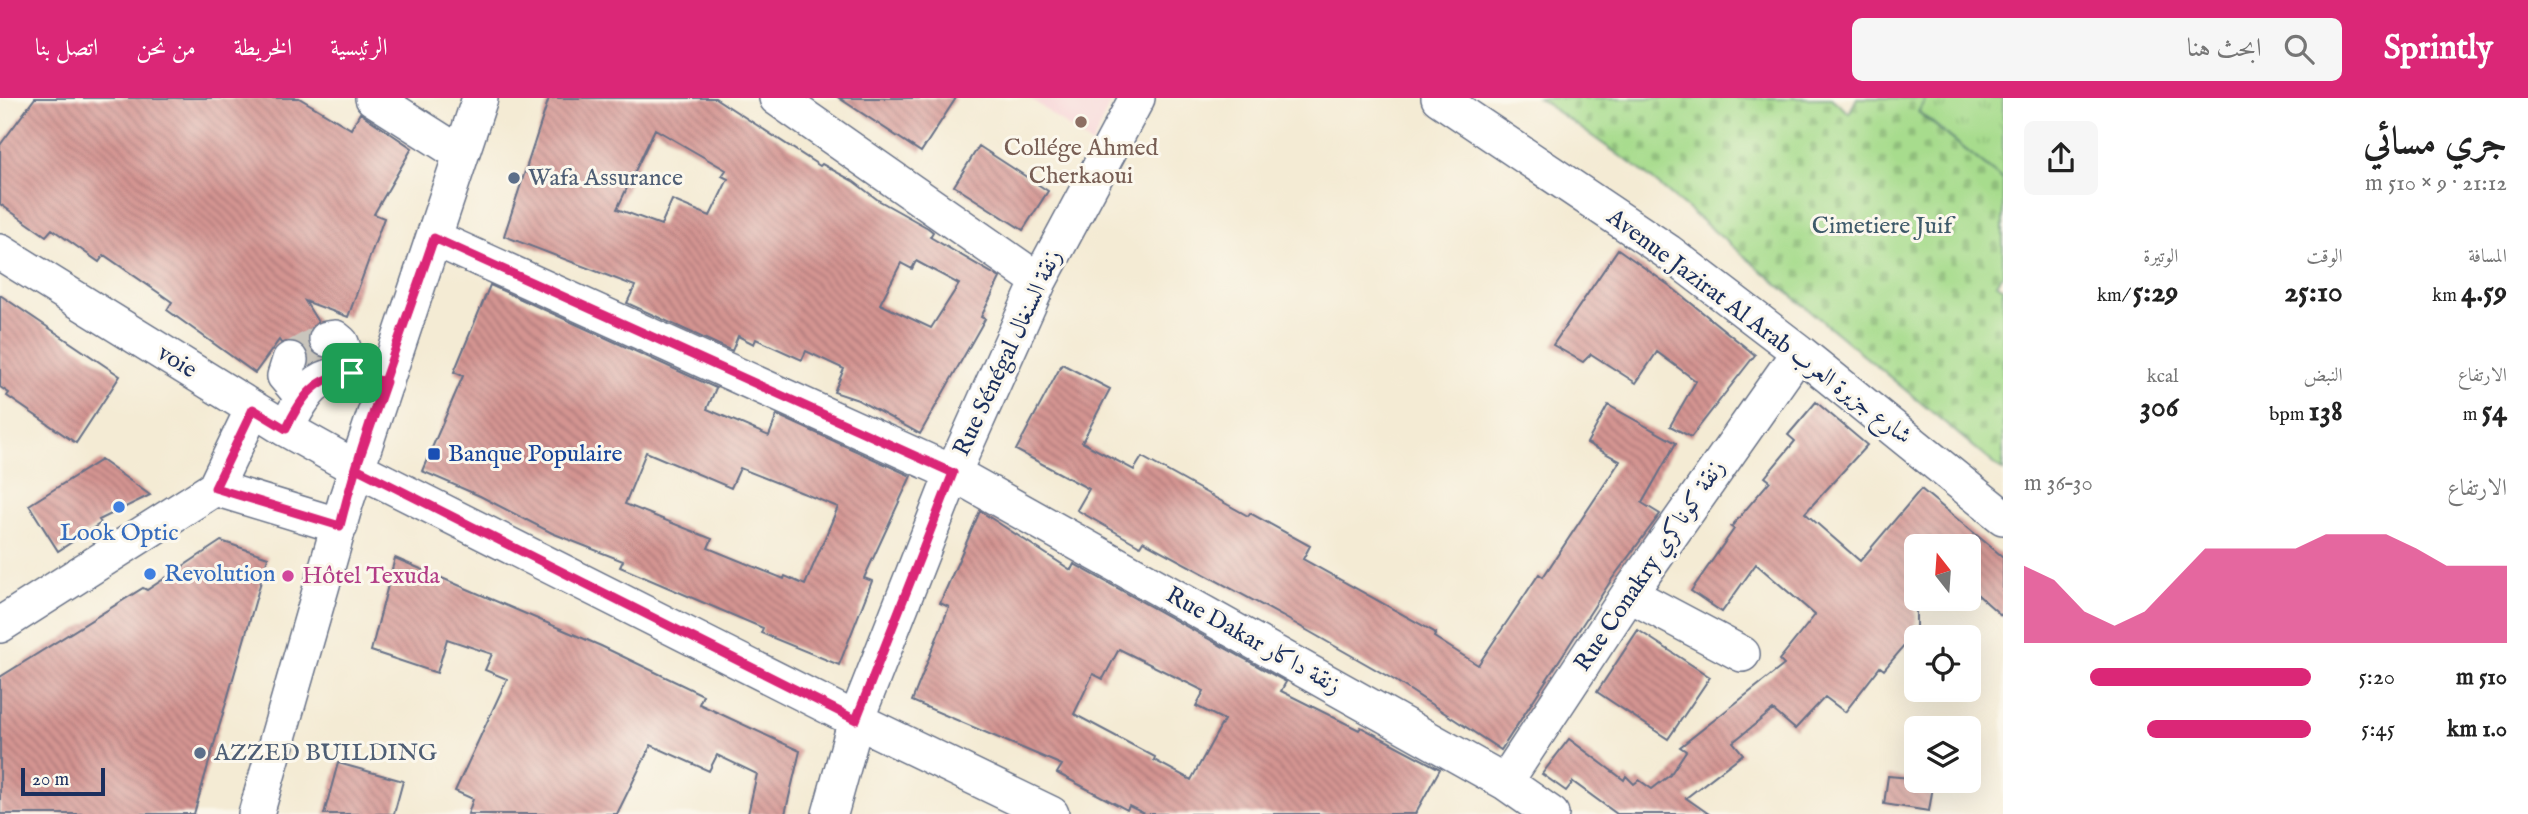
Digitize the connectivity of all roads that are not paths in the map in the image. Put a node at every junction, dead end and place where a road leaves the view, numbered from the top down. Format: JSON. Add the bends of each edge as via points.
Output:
{"nodes":[{"id":1,"x":373,"y":98,"type":"edge"},
{"id":2,"x":480,"y":98,"type":"edge"},
{"id":3,"x":777,"y":98,"type":"edge"},
{"id":4,"x":1137,"y":98,"type":"edge"},
{"id":5,"x":1439,"y":98,"type":"edge"},
{"id":6,"x":461,"y":154,"type":"junction"},
{"id":7,"x":434,"y":238,"type":"junction"},
{"id":8,"x":0,"y":252,"type":"edge"},
{"id":9,"x":1039,"y":281,"type":"junction"},
{"id":10,"x":327,"y":339,"type":"dead end"},
{"id":11,"x":1799,"y":352,"type":"junction"},
{"id":12,"x":290,"y":360,"type":"dead end"},
{"id":13,"x":352,"y":373,"type":"junction"},
{"id":14,"x":386,"y":382,"type":"junction"},
{"id":15,"x":302,"y":396,"type":"junction"},
{"id":16,"x":253,"y":409,"type":"junction"},
{"id":17,"x":286,"y":429,"type":"junction"},
{"id":18,"x":356,"y":468,"type":"junction"},
{"id":19,"x":953,"y":473,"type":"junction"},
{"id":20,"x":215,"y":488,"type":"junction"},
{"id":21,"x":2003,"y":517,"type":"edge"},
{"id":22,"x":340,"y":526,"type":"junction"},
{"id":23,"x":1629,"y":594,"type":"junction"},
{"id":24,"x":0,"y":625,"type":"edge"},
{"id":25,"x":1742,"y":654,"type":"dead end"},
{"id":26,"x":856,"y":720,"type":"junction"},
{"id":27,"x":1505,"y":782,"type":"junction"},
{"id":28,"x":256,"y":814,"type":"edge"},
{"id":29,"x":830,"y":814,"type":"edge"},
{"id":30,"x":1051,"y":814,"type":"edge"},
{"id":31,"x":1551,"y":814,"type":"edge"}],
"edges":[{"from":1,"to":6,"type":"street"},
{"from":2,"to":6,"type":"street"},
{"from":3,"to":9,"type":"street"},
{"from":4,"to":9,"type":"street","name":"Rue Sénégal زنقة السنغال"},
{"from":5,"to":11,"type":"street","name":"Avenue Jazirat Al Arab شارع جزيرة العرب","via":[[1668,252]]},
{"from":6,"to":7,"type":"street"},
{"from":7,"to":14,"type":"street"},
{"from":7,"to":19,"type":"street","name":"Rue Dakar زنقة داكار"},
{"from":8,"to":16,"type":"street","name":"voie"},
{"from":9,"to":19,"type":"street","name":"Rue Sénégal زنقة السنغال"},
{"from":10,"to":13,"type":"street","via":[[339,340]]},
{"from":11,"to":21,"type":"street","name":"Avenue Jazirat Al Arab شارع جزيرة العرب"},
{"from":11,"to":23,"type":"street","name":"Rue Conakry زنقة كوناكري"},
{"from":12,"to":15,"type":"street","via":[[285,376]]},
{"from":13,"to":14,"type":"street"},
{"from":13,"to":15,"type":"street","via":[[330,377]]},
{"from":14,"to":18,"type":"street"},
{"from":15,"to":17,"type":"street"},
{"from":16,"to":17,"type":"street","name":"voie"},
{"from":16,"to":20,"type":"street"},
{"from":17,"to":18,"type":"street","name":"voie"},
{"from":18,"to":22,"type":"street"},
{"from":18,"to":26,"type":"street","name":"voie"},
{"from":19,"to":26,"type":"street","name":"Rue Sénégal زنقة السنغال"},
{"from":19,"to":27,"type":"street","name":"Rue Dakar زنقة داكار"},
{"from":20,"to":22,"type":"street"},
{"from":20,"to":24,"type":"street"},
{"from":22,"to":28,"type":"street"},
{"from":23,"to":25,"type":"street"},
{"from":23,"to":27,"type":"street","name":"Rue Conakry زنقة كوناكري"},
{"from":26,"to":29,"type":"street","name":"Rue Sénégal زنقة السنغال"},
{"from":26,"to":30,"type":"street","name":"voie"},
{"from":27,"to":31,"type":"street","name":"Rue Dakar زنقة داكار"}]}
